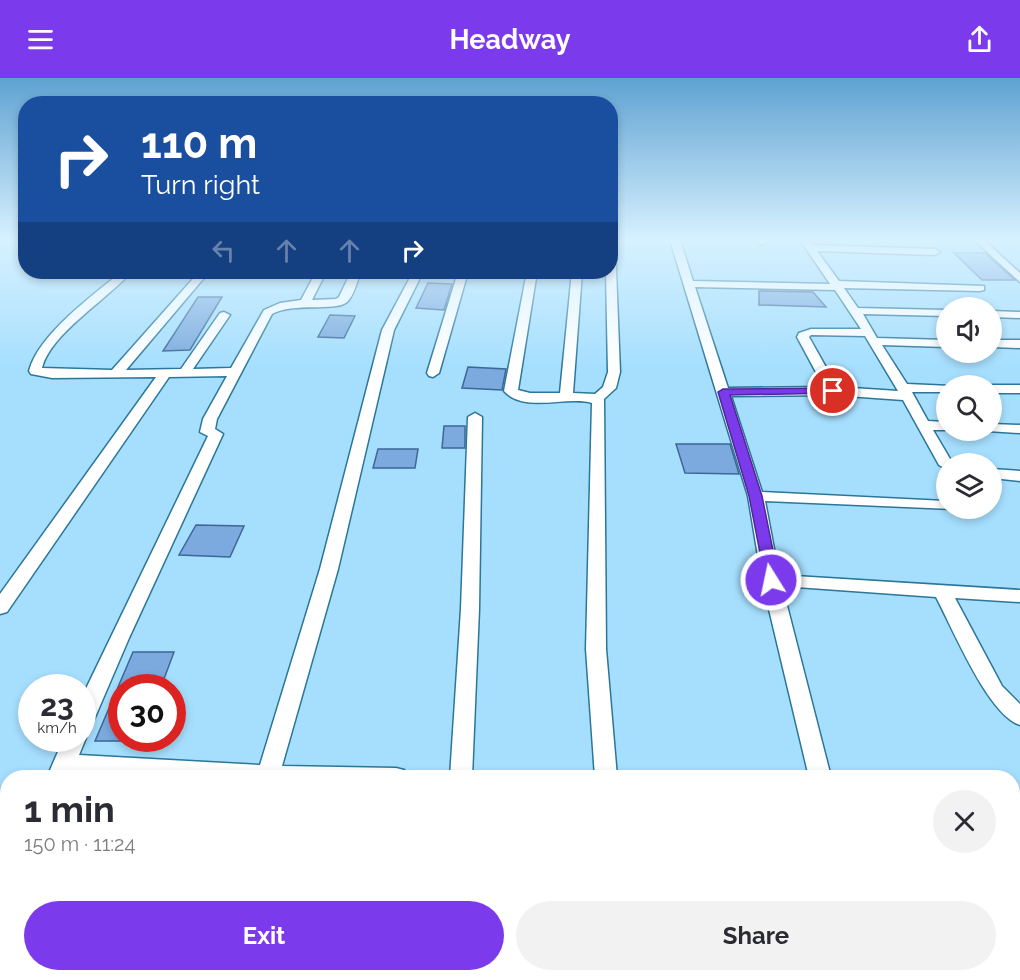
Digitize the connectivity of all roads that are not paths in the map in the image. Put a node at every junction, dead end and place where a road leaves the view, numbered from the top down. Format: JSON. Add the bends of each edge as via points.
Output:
{"nodes":[{"id":1,"x":115,"y":282,"type":"edge"},
{"id":2,"x":195,"y":282,"type":"edge"},
{"id":3,"x":316,"y":282,"type":"edge"},
{"id":4,"x":352,"y":282,"type":"edge"},
{"id":5,"x":413,"y":282,"type":"edge"},
{"id":6,"x":460,"y":282,"type":"edge"},
{"id":7,"x":530,"y":282,"type":"edge"},
{"id":8,"x":576,"y":282,"type":"edge"},
{"id":9,"x":611,"y":282,"type":"edge"},
{"id":10,"x":836,"y":282,"type":"edge"},
{"id":11,"x":690,"y":284,"type":"joint"},
{"id":12,"x":838,"y":285,"type":"junction"},
{"id":13,"x":980,"y":288,"type":"dead end"},
{"id":14,"x":306,"y":303,"type":"junction"},
{"id":15,"x":855,"y":311,"type":"junction"},
{"id":16,"x":936,"y":313,"type":"edge"},
{"id":17,"x":1002,"y":314,"type":"edge"},
{"id":18,"x":224,"y":315,"type":"dead end"},
{"id":19,"x":1020,"y":315,"type":"edge"},
{"id":20,"x":870,"y":337,"type":"junction"},
{"id":21,"x":936,"y":342,"type":"edge"},
{"id":22,"x":1002,"y":344,"type":"edge"},
{"id":23,"x":1020,"y":344,"type":"edge"},
{"id":24,"x":185,"y":372,"type":"junction"},
{"id":25,"x":235,"y":372,"type":"junction"},
{"id":26,"x":116,"y":373,"type":"junction"},
{"id":27,"x":165,"y":373,"type":"junction"},
{"id":28,"x":433,"y":373,"type":"dead end"},
{"id":29,"x":1002,"y":388,"type":"edge"},
{"id":30,"x":936,"y":389,"type":"edge"},
{"id":31,"x":1020,"y":389,"type":"edge"},
{"id":32,"x":833,"y":391,"type":"junction"},
{"id":33,"x":723,"y":392,"type":"junction"},
{"id":34,"x":905,"y":392,"type":"junction"},
{"id":35,"x":566,"y":397,"type":"junction"},
{"id":36,"x":597,"y":398,"type":"junction"},
{"id":37,"x":475,"y":417,"type":"dead end"},
{"id":38,"x":924,"y":425,"type":"junction"},
{"id":39,"x":936,"y":426,"type":"edge"},
{"id":40,"x":1002,"y":428,"type":"edge"},
{"id":41,"x":1020,"y":429,"type":"edge"},
{"id":42,"x":939,"y":453,"type":"edge"},
{"id":43,"x":1002,"y":475,"type":"edge"},
{"id":44,"x":1020,"y":476,"type":"edge"},
{"id":45,"x":756,"y":496,"type":"junction"},
{"id":46,"x":936,"y":505,"type":"edge"},
{"id":47,"x":771,"y":580,"type":"junction"},
{"id":48,"x":942,"y":591,"type":"junction"},
{"id":49,"x":1020,"y":596,"type":"edge"},
{"id":50,"x":0,"y":608,"type":"edge"},
{"id":51,"x":96,"y":690,"type":"edge"},
{"id":52,"x":1020,"y":717,"type":"edge"},
{"id":53,"x":69,"y":752,"type":"edge"},
{"id":54,"x":61,"y":770,"type":"edge"},
{"id":55,"x":270,"y":770,"type":"edge"},
{"id":56,"x":461,"y":770,"type":"edge"},
{"id":57,"x":605,"y":770,"type":"edge"},
{"id":58,"x":818,"y":770,"type":"edge"}],
"edges":[{"from":1,"to":26,"type":"street","via":[[54,338],[34,368],[39,373],[52,374]]},
{"from":2,"to":26,"type":"street"},
{"from":3,"to":14,"type":"street"},
{"from":4,"to":14,"type":"street","via":[[344,299]]},
{"from":5,"to":55,"type":"street","via":[[388,330],[329,569]]},
{"from":6,"to":28,"type":"street"},
{"from":7,"to":35,"type":"street","via":[[511,391],[527,396]]},
{"from":8,"to":35,"type":"street"},
{"from":9,"to":36,"type":"street","via":[[613,384]]},
{"from":10,"to":12,"type":"street"},
{"from":11,"to":12,"type":"street"},
{"from":11,"to":33,"type":"street"},
{"from":12,"to":13,"type":"street"},
{"from":12,"to":15,"type":"street"},
{"from":14,"to":25,"type":"street","via":[[276,306],[268,312]]},
{"from":15,"to":16,"type":"street"},
{"from":15,"to":20,"type":"street"},
{"from":17,"to":19,"type":"street"},
{"from":18,"to":24,"type":"street"},
{"from":20,"to":21,"type":"street"},
{"from":20,"to":32,"type":"street","via":[[805,333],[803,337]]},
{"from":20,"to":34,"type":"street"},
{"from":22,"to":23,"type":"street"},
{"from":24,"to":25,"type":"street"},
{"from":24,"to":27,"type":"street"},
{"from":25,"to":51,"type":"street","via":[[210,419],[207,432],[216,434]]},
{"from":26,"to":27,"type":"street"},
{"from":27,"to":50,"type":"street"},
{"from":29,"to":31,"type":"street"},
{"from":30,"to":34,"type":"street"},
{"from":32,"to":33,"type":"street"},
{"from":32,"to":34,"type":"street"},
{"from":33,"to":45,"type":"street"},
{"from":34,"to":38,"type":"street"},
{"from":35,"to":36,"type":"street"},
{"from":36,"to":57,"type":"street","via":[[596,649]]},
{"from":37,"to":56,"type":"street"},
{"from":38,"to":39,"type":"street"},
{"from":38,"to":42,"type":"street"},
{"from":40,"to":41,"type":"street"},
{"from":43,"to":44,"type":"street"},
{"from":45,"to":46,"type":"street"},
{"from":45,"to":47,"type":"street"},
{"from":47,"to":48,"type":"street"},
{"from":47,"to":58,"type":"street"},
{"from":48,"to":49,"type":"street"},
{"from":48,"to":52,"type":"street","via":[[995,691]]},
{"from":53,"to":54,"type":"street"}]}
